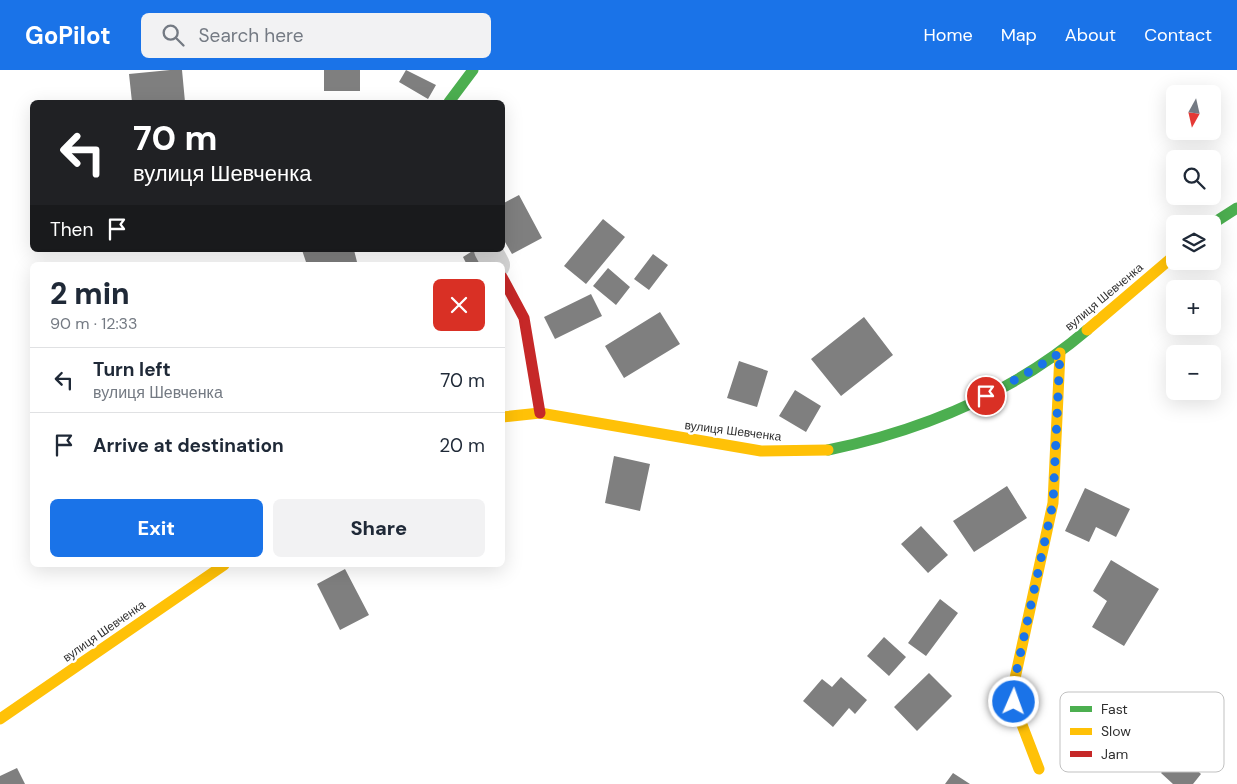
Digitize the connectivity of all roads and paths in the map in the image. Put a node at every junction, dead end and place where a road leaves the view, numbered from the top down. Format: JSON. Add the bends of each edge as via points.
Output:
{"nodes":[{"id":1,"x":473,"y":70,"type":"edge"},
{"id":2,"x":450,"y":100,"type":"edge"},
{"id":3,"x":1237,"y":208,"type":"edge"},
{"id":4,"x":1221,"y":218,"type":"edge"},
{"id":5,"x":1166,"y":263,"type":"edge"},
{"id":6,"x":505,"y":283,"type":"edge"},
{"id":7,"x":1060,"y":353,"type":"junction"},
{"id":8,"x":540,"y":413,"type":"junction"},
{"id":9,"x":505,"y":417,"type":"edge"},
{"id":10,"x":221,"y":567,"type":"edge"},
{"id":11,"x":0,"y":719,"type":"edge"},
{"id":12,"x":1039,"y":769,"type":"dead end"}],
"edges":[{"from":1,"to":2,"type":"street"},
{"from":3,"to":4,"type":"street"},
{"from":5,"to":7,"type":"street","name":"вулиця Шевченка"},
{"from":6,"to":8,"type":"street","via":[[524,318]]},
{"from":7,"to":8,"type":"street","name":"вулиця Шевченка","via":[[946,416],[871,441],[822,451],[761,451]]},
{"from":7,"to":12,"type":"street","via":[[1053,503],[1014,683],[1018,716]]},
{"from":8,"to":9,"type":"street","name":"вулиця Шевченка"},
{"from":10,"to":11,"type":"street","name":"вулиця Шевченка"}]}
